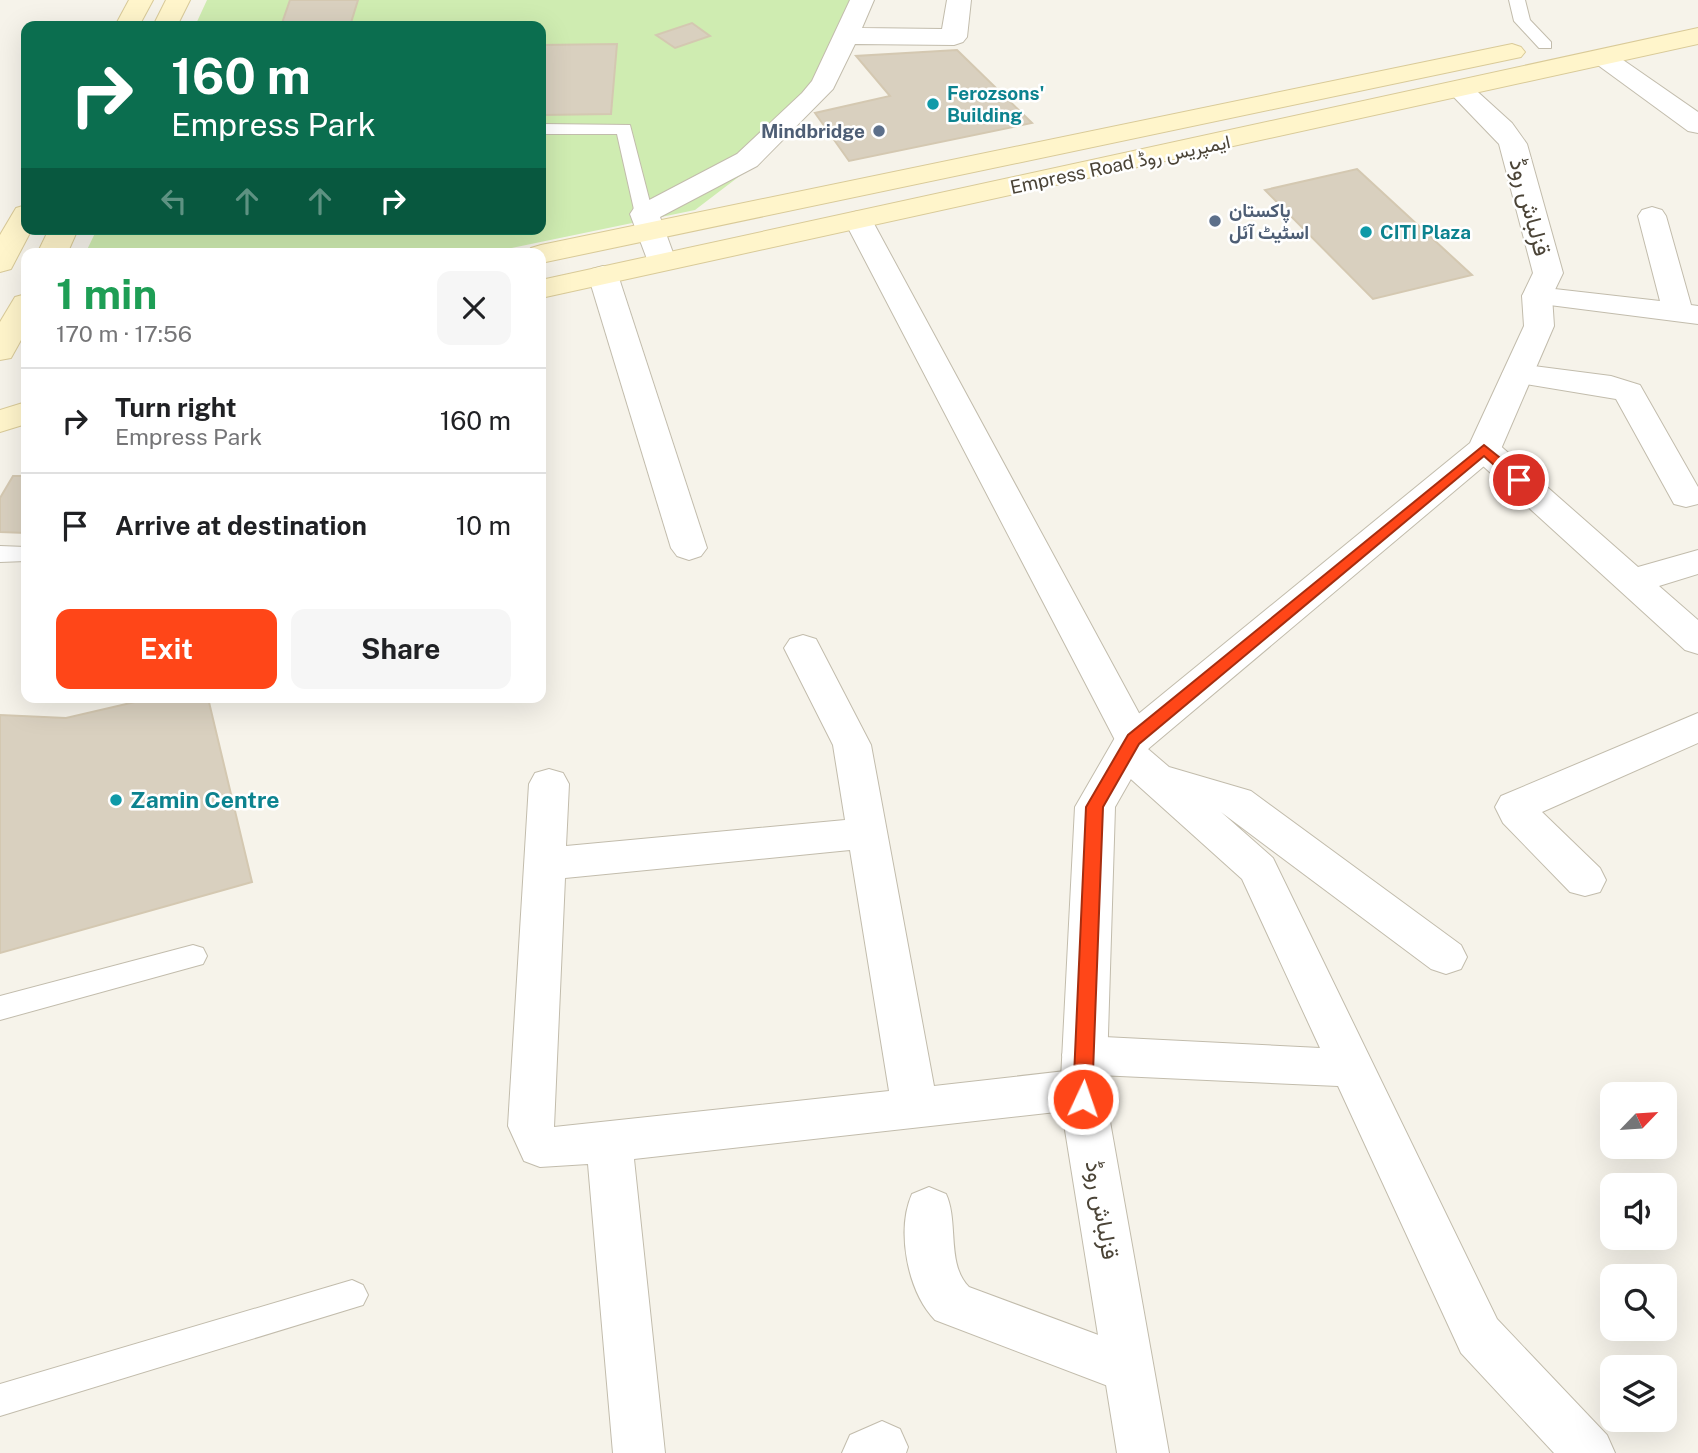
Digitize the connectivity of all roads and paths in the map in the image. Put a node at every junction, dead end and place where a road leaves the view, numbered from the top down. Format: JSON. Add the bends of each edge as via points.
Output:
{"nodes":[{"id":1,"x":141,"y":0,"type":"edge"},
{"id":2,"x":178,"y":0,"type":"edge"},
{"id":3,"x":862,"y":0,"type":"edge"},
{"id":4,"x":959,"y":0,"type":"edge"},
{"id":5,"x":1516,"y":2,"type":"edge"},
{"id":6,"x":1698,"y":12,"type":"edge"},
{"id":7,"x":130,"y":21,"type":"edge"},
{"id":8,"x":168,"y":21,"type":"edge"},
{"id":9,"x":846,"y":36,"type":"junction"},
{"id":10,"x":1698,"y":36,"type":"edge"},
{"id":11,"x":1545,"y":45,"type":"junction"},
{"id":12,"x":1604,"y":58,"type":"junction"},
{"id":13,"x":1460,"y":90,"type":"junction"},
{"id":14,"x":1698,"y":125,"type":"edge"},
{"id":15,"x":546,"y":129,"type":"edge"},
{"id":16,"x":1652,"y":216,"type":"dead end"},
{"id":17,"x":858,"y":220,"type":"junction"},
{"id":18,"x":21,"y":223,"type":"edge"},
{"id":19,"x":647,"y":224,"type":"junction"},
{"id":20,"x":546,"y":253,"type":"edge"},
{"id":21,"x":662,"y":261,"type":"junction"},
{"id":22,"x":0,"y":263,"type":"edge"},
{"id":23,"x":603,"y":275,"type":"junction"},
{"id":24,"x":546,"y":288,"type":"edge"},
{"id":25,"x":1537,"y":296,"type":"junction"},
{"id":26,"x":21,"y":313,"type":"edge"},
{"id":27,"x":1688,"y":314,"type":"edge"},
{"id":28,"x":0,"y":353,"type":"edge"},
{"id":29,"x":21,"y":361,"type":"edge"},
{"id":30,"x":21,"y":365,"type":"edge"},
{"id":31,"x":1518,"y":374,"type":"junction"},
{"id":32,"x":0,"y":375,"type":"edge"},
{"id":33,"x":21,"y":414,"type":"edge"},
{"id":34,"x":0,"y":422,"type":"edge"},
{"id":35,"x":1484,"y":449,"type":"junction"},
{"id":36,"x":1686,"y":496,"type":"dead end"},
{"id":37,"x":689,"y":548,"type":"dead end"},
{"id":38,"x":0,"y":554,"type":"edge"},
{"id":39,"x":21,"y":554,"type":"edge"},
{"id":40,"x":1698,"y":562,"type":"edge"},
{"id":41,"x":1632,"y":581,"type":"junction"},
{"id":42,"x":1698,"y":641,"type":"edge"},
{"id":43,"x":803,"y":648,"type":"dead end"},
{"id":44,"x":1698,"y":727,"type":"edge"},
{"id":45,"x":1139,"y":757,"type":"junction"},
{"id":46,"x":549,"y":784,"type":"dead end"},
{"id":47,"x":867,"y":833,"type":"junction"},
{"id":48,"x":544,"y":864,"type":"junction"},
{"id":49,"x":1585,"y":880,"type":"dead end"},
{"id":50,"x":193,"y":956,"type":"dead end"},
{"id":51,"x":1446,"y":957,"type":"dead end"},
{"id":52,"x":0,"y":1008,"type":"edge"},
{"id":53,"x":1336,"y":1068,"type":"dead end"},
{"id":54,"x":1084,"y":1072,"type":"junction"},
{"id":55,"x":915,"y":1107,"type":"junction"},
{"id":56,"x":609,"y":1140,"type":"junction"},
{"id":57,"x":929,"y":1209,"type":"dead end"},
{"id":58,"x":352,"y":1295,"type":"dead end"},
{"id":59,"x":1129,"y":1370,"type":"junction"},
{"id":60,"x":0,"y":1400,"type":"edge"},
{"id":61,"x":639,"y":1453,"type":"edge"},
{"id":62,"x":1143,"y":1453,"type":"edge"},
{"id":63,"x":1589,"y":1453,"type":"edge"}],
"edges":[{"from":1,"to":7,"type":"main road"},
{"from":2,"to":8,"type":"main road"},
{"from":3,"to":9,"type":"street"},
{"from":4,"to":9,"type":"street","via":[[954,37]]},
{"from":5,"to":11,"type":"lane","via":[[1522,21]]},
{"from":6,"to":11,"type":"main road","name":"Empress Road ایمپریس روڈ"},
{"from":9,"to":19,"type":"street","via":[[824,83],[747,160]]},
{"from":10,"to":12,"type":"main road","name":"Empress Road ایمپریس روڈ"},
{"from":11,"to":19,"type":"main road","name":"Empress Road ایمپریس روڈ"},
{"from":12,"to":13,"type":"main road","name":"Empress Road ایمپریس روڈ"},
{"from":12,"to":14,"type":"street"},
{"from":13,"to":17,"type":"main road","name":"Empress Road ایمپریس روڈ"},
{"from":13,"to":25,"type":"street","name":"قزلباش روڈ","via":[[1513,144],[1548,273]]},
{"from":15,"to":19,"type":"lane","via":[[624,130]]},
{"from":16,"to":27,"type":"street"},
{"from":17,"to":21,"type":"main road","name":"Empress Road ایمپریس روڈ"},
{"from":17,"to":45,"type":"street"},
{"from":18,"to":22,"type":"main road"},
{"from":19,"to":20,"type":"main road","name":"Empress Road ایمپریس روڈ"},
{"from":19,"to":21,"type":"street"},
{"from":21,"to":23,"type":"main road","name":"Empress Road ایمپریس روڈ"},
{"from":23,"to":24,"type":"main road","name":"Empress Road ایمپریس روڈ"},
{"from":23,"to":37,"type":"street"},
{"from":25,"to":27,"type":"street"},
{"from":25,"to":31,"type":"street","name":"قزلباش روڈ","via":[[1539,326]]},
{"from":26,"to":28,"type":"main road"},
{"from":28,"to":29,"type":"main road"},
{"from":30,"to":32,"type":"main road"},
{"from":31,"to":35,"type":"street","name":"قزلباش روڈ"},
{"from":31,"to":36,"type":"street","via":[[1629,392]]},
{"from":33,"to":34,"type":"main road"},
{"from":35,"to":41,"type":"street"},
{"from":35,"to":45,"type":"street","name":"قزلباش روڈ"},
{"from":38,"to":39,"type":"lane"},
{"from":40,"to":41,"type":"street"},
{"from":41,"to":42,"type":"street"},
{"from":43,"to":47,"type":"street","via":[[852,745]]},
{"from":44,"to":49,"type":"street","via":[[1515,807]]},
{"from":45,"to":51,"type":"street","via":[[1237,802]]},
{"from":45,"to":54,"type":"street","name":"قزلباش روڈ","via":[[1095,807]]},
{"from":45,"to":63,"type":"street","via":[[1258,869],[1479,1336]]},
{"from":46,"to":48,"type":"street"},
{"from":47,"to":48,"type":"street"},
{"from":47,"to":55,"type":"street"},
{"from":48,"to":56,"type":"street","via":[[531,1126],[540,1147]]},
{"from":50,"to":52,"type":"lane"},
{"from":53,"to":54,"type":"street"},
{"from":54,"to":55,"type":"street"},
{"from":54,"to":59,"type":"street","name":"قزلباش روڈ","via":[[1083,1099]]},
{"from":55,"to":56,"type":"street"},
{"from":56,"to":61,"type":"street"},
{"from":57,"to":59,"type":"street","via":[[936,1285],[942,1297]]},
{"from":58,"to":60,"type":"lane"},
{"from":59,"to":62,"type":"street","name":"قزلباش روڈ"}]}
